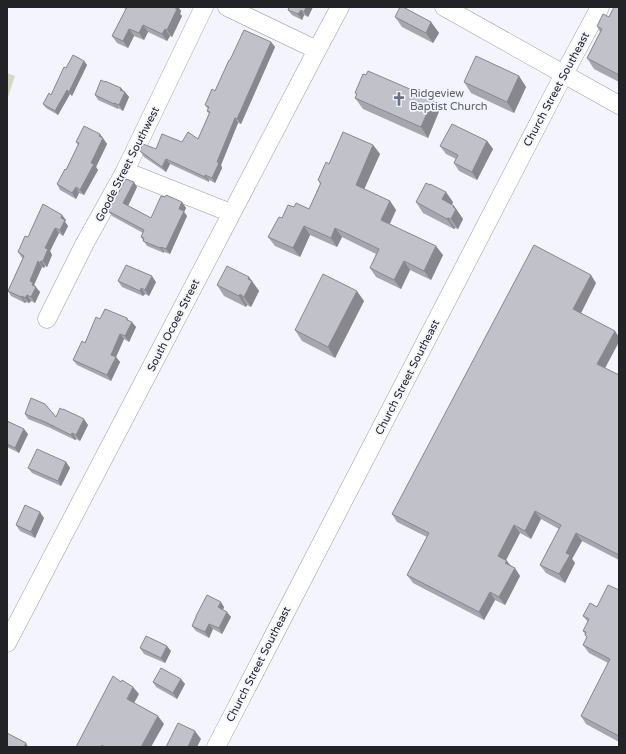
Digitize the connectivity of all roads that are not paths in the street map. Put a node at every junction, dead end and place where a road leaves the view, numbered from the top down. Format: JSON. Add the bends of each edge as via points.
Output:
{"nodes":[{"id":1,"x":204,"y":7,"type":"edge"},
{"id":2,"x":227,"y":7,"type":"edge"},
{"id":3,"x":340,"y":7,"type":"edge"},
{"id":4,"x":444,"y":7,"type":"edge"},
{"id":5,"x":600,"y":7,"type":"edge"},
{"id":6,"x":316,"y":50,"type":"junction"},
{"id":7,"x":564,"y":74,"type":"junction"},
{"id":8,"x":619,"y":105,"type":"edge"},
{"id":9,"x":126,"y":170,"type":"junction"},
{"id":10,"x":231,"y":213,"type":"junction"},
{"id":11,"x":47,"y":319,"type":"dead end"},
{"id":12,"x":7,"y":643,"type":"edge"},
{"id":13,"x":216,"y":747,"type":"edge"}],
"edges":[{"from":1,"to":9,"type":"street","name":"Goode Street Southwest"},
{"from":2,"to":6,"type":"street"},
{"from":3,"to":6,"type":"street","name":"South Ocoee Street"},
{"from":4,"to":7,"type":"street"},
{"from":5,"to":7,"type":"street","name":"Church Street Southeast"},
{"from":6,"to":10,"type":"street","name":"South Ocoee Street"},
{"from":7,"to":8,"type":"street"},
{"from":7,"to":13,"type":"street","name":"Church Street Southeast"},
{"from":9,"to":10,"type":"street"},
{"from":9,"to":11,"type":"street","name":"Goode Street Southwest","via":[[85,243]]},
{"from":10,"to":12,"type":"street","name":"South Ocoee Street"}]}
